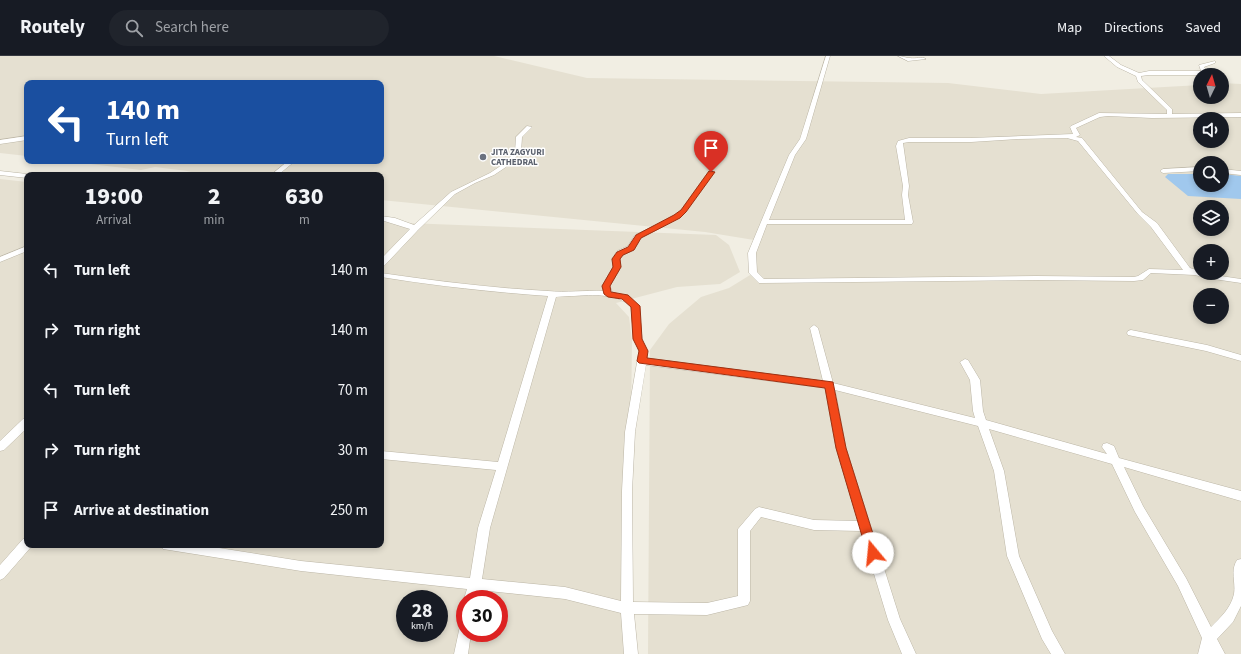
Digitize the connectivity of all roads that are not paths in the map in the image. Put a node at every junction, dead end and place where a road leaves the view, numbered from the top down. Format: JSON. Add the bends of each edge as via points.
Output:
{"nodes":[{"id":1,"x":828,"y":56,"type":"edge"},
{"id":2,"x":900,"y":56,"type":"edge"},
{"id":3,"x":1106,"y":56,"type":"edge"},
{"id":4,"x":924,"y":59,"type":"dead end"},
{"id":5,"x":1213,"y":62,"type":"dead end"},
{"id":6,"x":1138,"y":76,"type":"junction"},
{"id":7,"x":1241,"y":114,"type":"edge"},
{"id":8,"x":1169,"y":116,"type":"junction"},
{"id":9,"x":529,"y":127,"type":"dead end"},
{"id":10,"x":1078,"y":137,"type":"junction"},
{"id":11,"x":24,"y":138,"type":"edge"},
{"id":12,"x":0,"y":142,"type":"edge"},
{"id":13,"x":288,"y":164,"type":"edge"},
{"id":14,"x":1193,"y":169,"type":"edge"},
{"id":15,"x":1163,"y":171,"type":"dead end"},
{"id":16,"x":278,"y":172,"type":"edge"},
{"id":17,"x":711,"y":172,"type":"dead end"},
{"id":18,"x":1229,"y":172,"type":"edge"},
{"id":19,"x":0,"y":173,"type":"edge"},
{"id":20,"x":1241,"y":173,"type":"edge"},
{"id":21,"x":24,"y":176,"type":"edge"},
{"id":22,"x":384,"y":219,"type":"edge"},
{"id":23,"x":764,"y":222,"type":"junction"},
{"id":24,"x":415,"y":228,"type":"junction"},
{"id":25,"x":24,"y":249,"type":"edge"},
{"id":26,"x":0,"y":260,"type":"edge"},
{"id":27,"x":384,"y":261,"type":"edge"},
{"id":28,"x":1193,"y":273,"type":"joint"},
{"id":29,"x":384,"y":276,"type":"edge"},
{"id":30,"x":1229,"y":279,"type":"edge"},
{"id":31,"x":1241,"y":281,"type":"edge"},
{"id":32,"x":553,"y":294,"type":"junction"},
{"id":33,"x":608,"y":294,"type":"junction"},
{"id":34,"x":814,"y":328,"type":"dead end"},
{"id":35,"x":1131,"y":333,"type":"dead end"},
{"id":36,"x":1241,"y":358,"type":"edge"},
{"id":37,"x":642,"y":361,"type":"junction"},
{"id":38,"x":965,"y":362,"type":"dead end"},
{"id":39,"x":829,"y":385,"type":"junction"},
{"id":40,"x":982,"y":423,"type":"junction"},
{"id":41,"x":24,"y":425,"type":"edge"},
{"id":42,"x":1107,"y":446,"type":"dead end"},
{"id":43,"x":0,"y":447,"type":"edge"},
{"id":44,"x":384,"y":455,"type":"edge"},
{"id":45,"x":1115,"y":460,"type":"junction"},
{"id":46,"x":501,"y":466,"type":"junction"},
{"id":47,"x":1241,"y":496,"type":"edge"},
{"id":48,"x":865,"y":526,"type":"junction"},
{"id":49,"x":24,"y":546,"type":"edge"},
{"id":50,"x":186,"y":548,"type":"edge"},
{"id":51,"x":1241,"y":564,"type":"edge"},
{"id":52,"x":0,"y":574,"type":"edge"},
{"id":53,"x":475,"y":584,"type":"junction"},
{"id":54,"x":473,"y":590,"type":"edge"},
{"id":55,"x":627,"y":608,"type":"junction"},
{"id":56,"x":1208,"y":638,"type":"junction"},
{"id":57,"x":463,"y":642,"type":"edge"},
{"id":58,"x":461,"y":654,"type":"edge"},
{"id":59,"x":631,"y":654,"type":"edge"},
{"id":60,"x":909,"y":654,"type":"edge"},
{"id":61,"x":1058,"y":654,"type":"edge"},
{"id":62,"x":1204,"y":654,"type":"edge"},
{"id":63,"x":1218,"y":654,"type":"edge"}],
"edges":[{"from":1,"to":23,"type":"street","via":[[803,139],[792,155]]},
{"from":2,"to":4,"type":"street","via":[[908,60]]},
{"from":3,"to":6,"type":"street"},
{"from":5,"to":6,"type":"street","via":[[1201,66],[1205,72],[1201,73],[1149,73]]},
{"from":6,"to":8,"type":"street","via":[[1170,110]]},
{"from":7,"to":8,"type":"street"},
{"from":8,"to":10,"type":"street","via":[[1099,115],[1073,127]]},
{"from":9,"to":24,"type":"street","via":[[519,137],[518,152],[504,166],[453,194]]},
{"from":10,"to":23,"type":"street","via":[[900,142],[909,222]]},
{"from":10,"to":28,"type":"street","via":[[1140,213],[1154,226],[1178,260]]},
{"from":11,"to":12,"type":"street"},
{"from":13,"to":16,"type":"street"},
{"from":14,"to":15,"type":"street"},
{"from":17,"to":33,"type":"street","via":[[677,217],[638,237],[631,248],[620,253],[616,259],[617,267],[606,286]]},
{"from":18,"to":20,"type":"street"},
{"from":19,"to":21,"type":"street"},
{"from":22,"to":24,"type":"street"},
{"from":23,"to":28,"type":"street","via":[[752,253],[752,273],[762,281],[1134,279],[1149,271]]},
{"from":24,"to":27,"type":"street"},
{"from":25,"to":26,"type":"street"},
{"from":29,"to":32,"type":"street","via":[[453,286]]},
{"from":30,"to":31,"type":"street"},
{"from":32,"to":33,"type":"street"},
{"from":32,"to":46,"type":"street"},
{"from":33,"to":37,"type":"street","via":[[625,297],[635,306],[638,339],[643,351]]},
{"from":34,"to":39,"type":"street"},
{"from":35,"to":36,"type":"street","via":[[1207,348]]},
{"from":37,"to":39,"type":"street"},
{"from":37,"to":55,"type":"street","via":[[630,432]]},
{"from":38,"to":40,"type":"street","via":[[975,380],[978,412]]},
{"from":39,"to":40,"type":"street"},
{"from":39,"to":48,"type":"street","via":[[841,448]]},
{"from":40,"to":45,"type":"street"},
{"from":40,"to":61,"type":"street","via":[[999,471],[1013,556],[1047,635]]},
{"from":41,"to":43,"type":"street"},
{"from":42,"to":45,"type":"street"},
{"from":44,"to":46,"type":"street"},
{"from":45,"to":47,"type":"street"},
{"from":45,"to":56,"type":"street","via":[[1139,509],[1182,582]]},
{"from":46,"to":53,"type":"street","via":[[484,528]]},
{"from":48,"to":55,"type":"street","via":[[814,525],[759,512],[744,529],[744,601],[707,609]]},
{"from":48,"to":60,"type":"street","via":[[894,620]]},
{"from":49,"to":52,"type":"street"},
{"from":50,"to":53,"type":"street","via":[[301,566]]},
{"from":51,"to":56,"type":"street","via":[[1240,594],[1229,618]]},
{"from":53,"to":54,"type":"street"},
{"from":53,"to":55,"type":"street","via":[[565,593]]},
{"from":55,"to":59,"type":"street"},
{"from":56,"to":62,"type":"street"},
{"from":56,"to":63,"type":"street"},
{"from":57,"to":58,"type":"street"}]}
